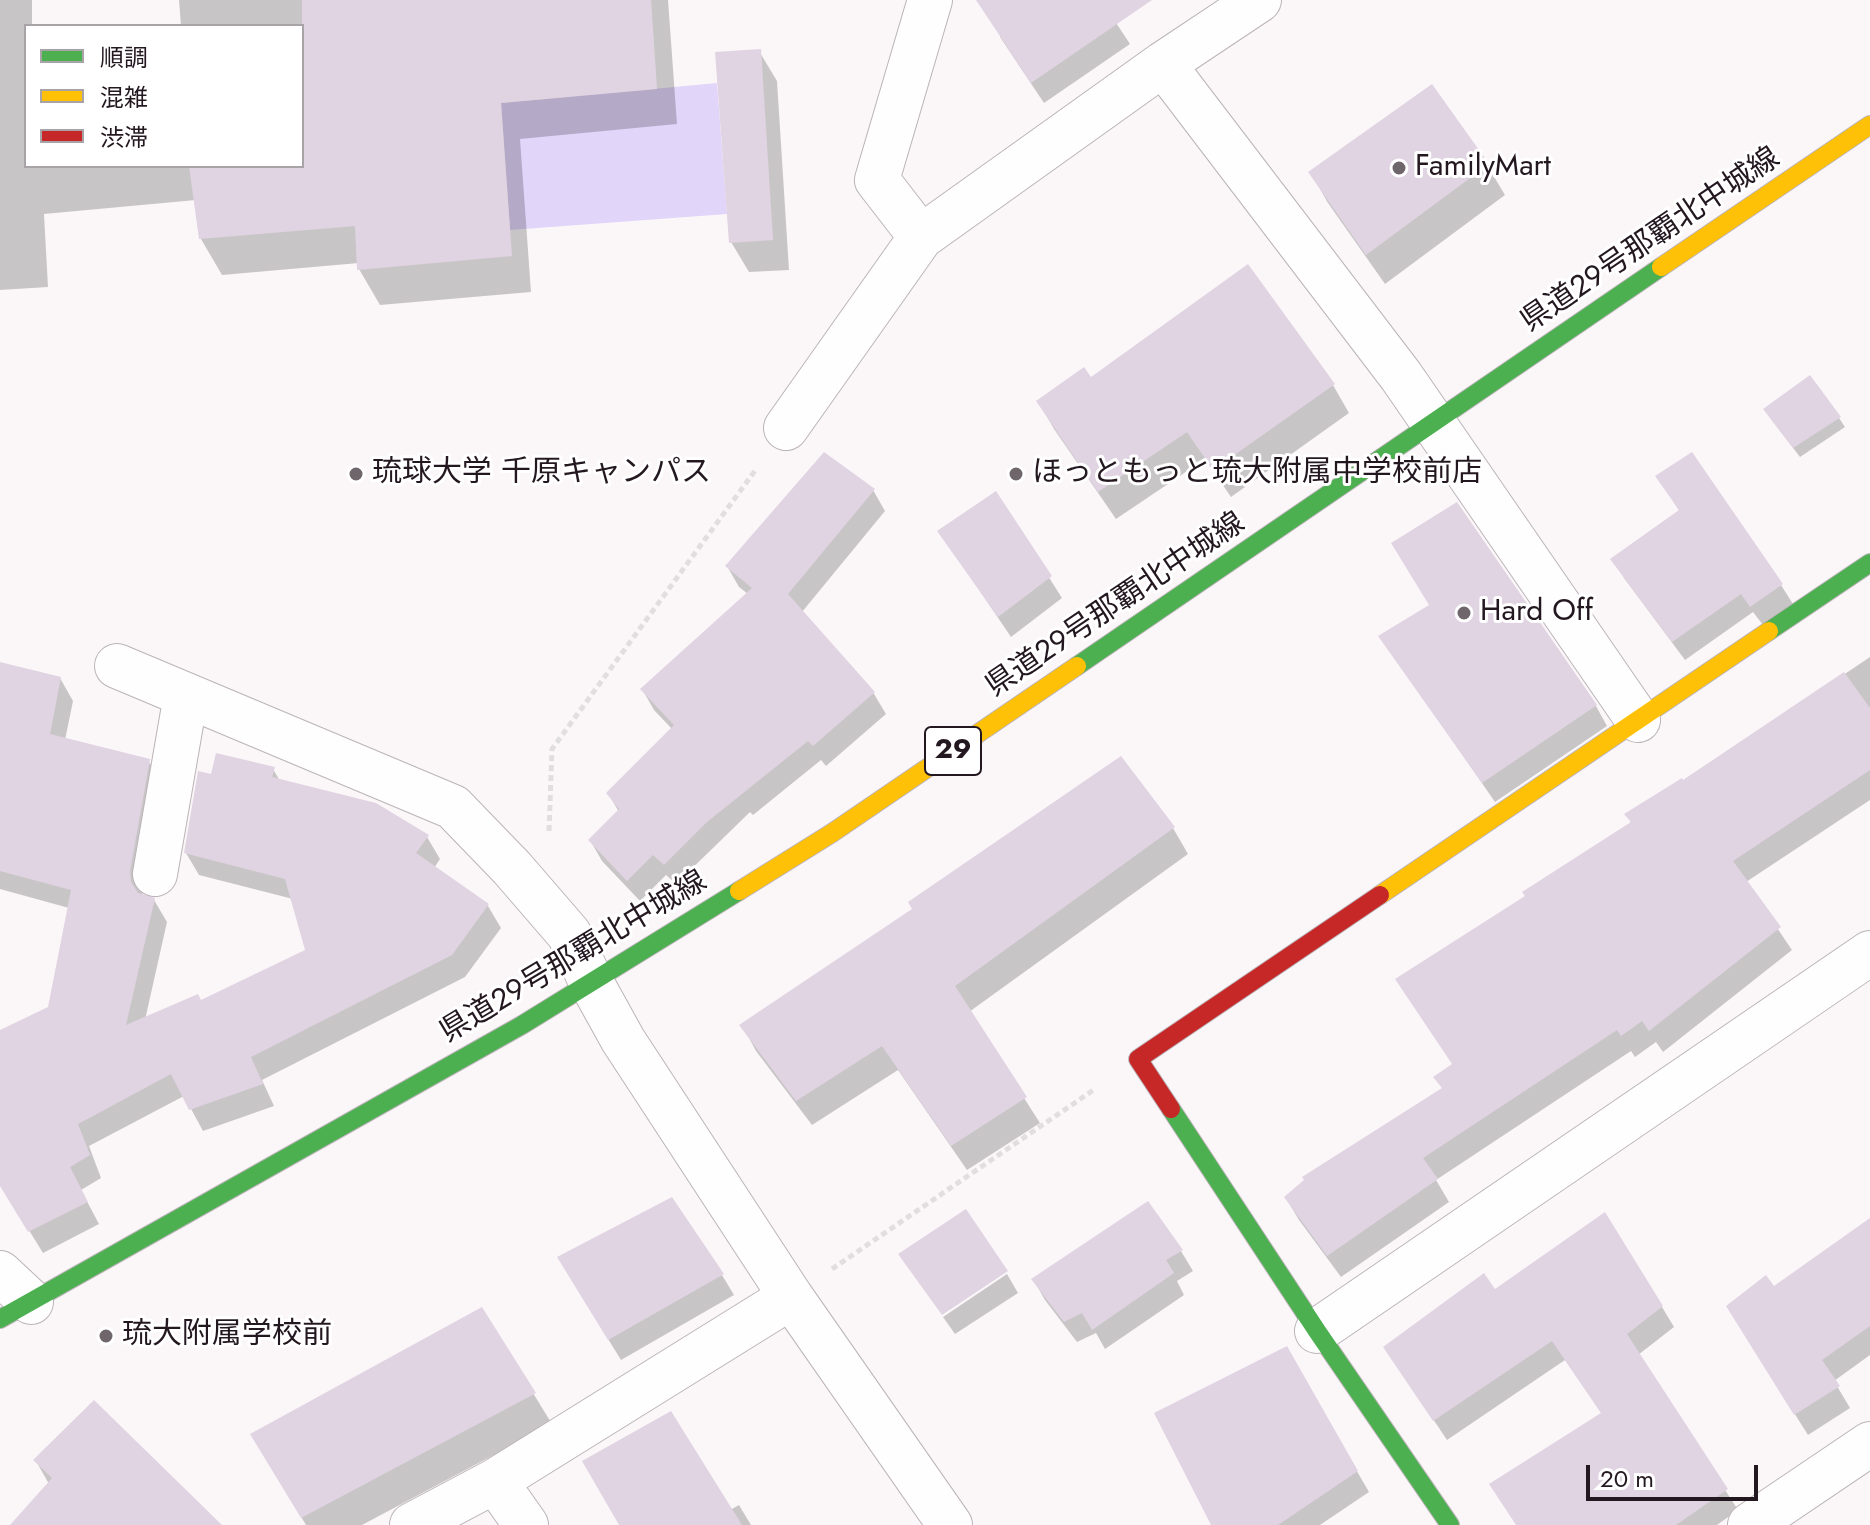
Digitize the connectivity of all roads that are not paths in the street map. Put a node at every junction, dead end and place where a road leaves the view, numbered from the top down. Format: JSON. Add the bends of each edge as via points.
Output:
{"nodes":[{"id":1,"x":930,"y":0,"type":"edge"},
{"id":2,"x":1259,"y":0,"type":"edge"},
{"id":3,"x":1163,"y":64,"type":"junction"},
{"id":4,"x":1870,"y":125,"type":"edge"},
{"id":5,"x":921,"y":237,"type":"junction"},
{"id":6,"x":1435,"y":424,"type":"junction"},
{"id":7,"x":786,"y":428,"type":"road end"},
{"id":8,"x":1870,"y":563,"type":"edge"},
{"id":9,"x":117,"y":666,"type":"dead end"},
{"id":10,"x":186,"y":695,"type":"junction"},
{"id":11,"x":1638,"y":720,"type":"junction"},
{"id":12,"x":155,"y":874,"type":"dead end"},
{"id":13,"x":1870,"y":953,"type":"edge"},
{"id":14,"x":592,"y":984,"type":"junction"},
{"id":15,"x":791,"y":1297,"type":"junction"},
{"id":16,"x":10,"y":1298,"type":"edge"},
{"id":17,"x":1317,"y":1331,"type":"junction"},
{"id":18,"x":1870,"y":1444,"type":"edge"},
{"id":19,"x":495,"y":1481,"type":"junction"},
{"id":20,"x":412,"y":1525,"type":"edge"},
{"id":21,"x":526,"y":1525,"type":"edge"},
{"id":22,"x":950,"y":1525,"type":"edge"},
{"id":23,"x":1450,"y":1525,"type":"edge"},
{"id":24,"x":1750,"y":1525,"type":"edge"}],
"edges":[{"from":1,"to":5,"type":"street","via":[[877,180]]},
{"from":2,"to":3,"type":"street"},
{"from":3,"to":5,"type":"street"},
{"from":3,"to":6,"type":"street"},
{"from":4,"to":6,"type":"main road","name":"県道29号那覇北中城線","number":"29"},
{"from":5,"to":7,"type":"street"},
{"from":6,"to":11,"type":"street"},
{"from":6,"to":14,"type":"main road","name":"県道29号那覇北中城線","number":"29","via":[[832,833]]},
{"from":8,"to":11,"type":"main road"},
{"from":9,"to":10,"type":"street"},
{"from":10,"to":12,"type":"street"},
{"from":10,"to":14,"type":"street","via":[[453,807],[569,934]]},
{"from":11,"to":17,"type":"main road","via":[[1138,1059]]},
{"from":13,"to":17,"type":"street"},
{"from":14,"to":15,"type":"street"},
{"from":14,"to":16,"type":"main road","name":"県道29号那覇北中城線","number":"29"},
{"from":15,"to":19,"type":"street"},
{"from":15,"to":22,"type":"street"},
{"from":17,"to":23,"type":"main road"},
{"from":18,"to":24,"type":"street"},
{"from":19,"to":20,"type":"street"},
{"from":19,"to":21,"type":"street"}]}
